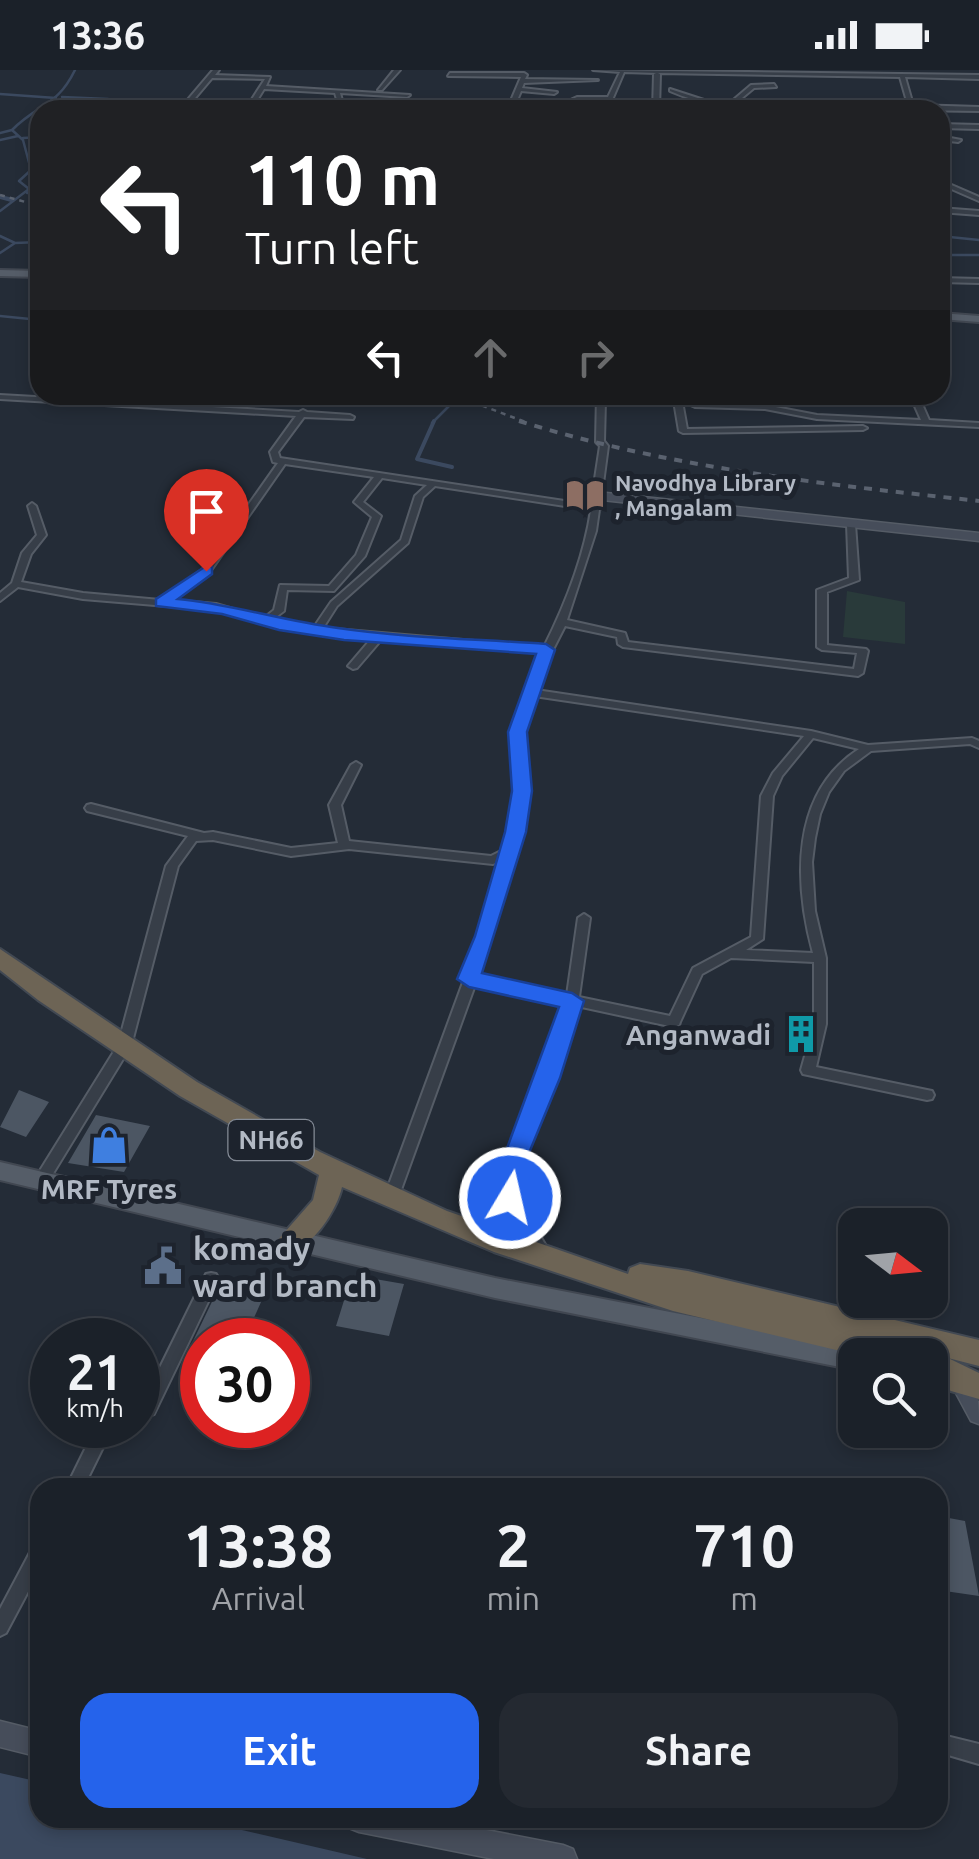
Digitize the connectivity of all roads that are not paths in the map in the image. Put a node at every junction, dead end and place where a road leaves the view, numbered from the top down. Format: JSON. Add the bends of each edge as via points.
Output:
{"nodes":[{"id":1,"x":202,"y":70,"type":"edge"},
{"id":2,"x":397,"y":70,"type":"edge"},
{"id":3,"x":554,"y":70,"type":"edge"},
{"id":4,"x":596,"y":70,"type":"edge"},
{"id":5,"x":214,"y":73,"type":"edge"},
{"id":6,"x":622,"y":73,"type":"junction"},
{"id":7,"x":450,"y":74,"type":"dead end"},
{"id":8,"x":657,"y":74,"type":"junction"},
{"id":9,"x":780,"y":74,"type":"junction"},
{"id":10,"x":524,"y":75,"type":"edge"},
{"id":11,"x":902,"y":76,"type":"junction"},
{"id":12,"x":979,"y":77,"type":"edge"},
{"id":13,"x":551,"y":78,"type":"junction"},
{"id":14,"x":594,"y":80,"type":"dead end"},
{"id":15,"x":264,"y":87,"type":"junction"},
{"id":16,"x":520,"y":89,"type":"junction"},
{"id":17,"x":380,"y":90,"type":"dead end"},
{"id":18,"x":672,"y":90,"type":"dead end"},
{"id":19,"x":337,"y":91,"type":"junction"},
{"id":20,"x":554,"y":92,"type":"dead end"},
{"id":21,"x":407,"y":95,"type":"dead end"},
{"id":22,"x":191,"y":100,"type":"edge"},
{"id":23,"x":255,"y":100,"type":"edge"},
{"id":24,"x":339,"y":100,"type":"edge"},
{"id":25,"x":515,"y":100,"type":"edge"},
{"id":26,"x":573,"y":100,"type":"edge"},
{"id":27,"x":656,"y":100,"type":"edge"},
{"id":28,"x":690,"y":100,"type":"edge"},
{"id":29,"x":740,"y":100,"type":"edge"},
{"id":30,"x":909,"y":100,"type":"edge"},
{"id":31,"x":950,"y":108,"type":"edge"},
{"id":32,"x":957,"y":108,"type":"junction"},
{"id":33,"x":979,"y":110,"type":"edge"},
{"id":34,"x":950,"y":126,"type":"edge"},
{"id":35,"x":964,"y":126,"type":"junction"},
{"id":36,"x":979,"y":127,"type":"edge"},
{"id":37,"x":950,"y":139,"type":"edge"},
{"id":38,"x":958,"y":140,"type":"dead end"},
{"id":39,"x":950,"y":186,"type":"edge"},
{"id":40,"x":979,"y":199,"type":"edge"},
{"id":41,"x":950,"y":211,"type":"edge"},
{"id":42,"x":979,"y":213,"type":"edge"},
{"id":43,"x":0,"y":273,"type":"edge"},
{"id":44,"x":30,"y":274,"type":"edge"},
{"id":45,"x":950,"y":280,"type":"edge"},
{"id":46,"x":979,"y":281,"type":"edge"},
{"id":47,"x":950,"y":317,"type":"edge"},
{"id":48,"x":979,"y":319,"type":"edge"},
{"id":49,"x":0,"y":397,"type":"edge"},
{"id":50,"x":30,"y":398,"type":"edge"},
{"id":51,"x":172,"y":405,"type":"edge"},
{"id":52,"x":216,"y":405,"type":"edge"},
{"id":53,"x":602,"y":405,"type":"edge"},
{"id":54,"x":678,"y":405,"type":"edge"},
{"id":55,"x":695,"y":405,"type":"edge"},
{"id":56,"x":918,"y":405,"type":"edge"},
{"id":57,"x":214,"y":408,"type":"junction"},
{"id":58,"x":303,"y":412,"type":"junction"},
{"id":59,"x":350,"y":417,"type":"dead end"},
{"id":60,"x":925,"y":420,"type":"junction"},
{"id":61,"x":979,"y":424,"type":"edge"},
{"id":62,"x":863,"y":428,"type":"dead end"},
{"id":63,"x":282,"y":461,"type":"junction"},
{"id":64,"x":378,"y":478,"type":"junction"},
{"id":65,"x":431,"y":486,"type":"junction"},
{"id":66,"x":597,"y":502,"type":"junction"},
{"id":67,"x":32,"y":506,"type":"dead end"},
{"id":68,"x":851,"y":524,"type":"junction"},
{"id":69,"x":979,"y":538,"type":"edge"},
{"id":70,"x":16,"y":584,"type":"junction"},
{"id":71,"x":0,"y":598,"type":"edge"},
{"id":72,"x":162,"y":602,"type":"junction"},
{"id":73,"x":264,"y":621,"type":"junction"},
{"id":74,"x":562,"y":622,"type":"junction"},
{"id":75,"x":316,"y":631,"type":"junction"},
{"id":76,"x":377,"y":638,"type":"junction"},
{"id":77,"x":546,"y":650,"type":"junction"},
{"id":78,"x":353,"y":666,"type":"dead end"},
{"id":79,"x":531,"y":692,"type":"junction"},
{"id":80,"x":811,"y":734,"type":"junction"},
{"id":81,"x":979,"y":746,"type":"edge"},
{"id":82,"x":868,"y":748,"type":"junction"},
{"id":83,"x":356,"y":765,"type":"dead end"},
{"id":84,"x":91,"y":808,"type":"dead end"},
{"id":85,"x":200,"y":835,"type":"junction"},
{"id":86,"x":344,"y":846,"type":"junction"},
{"id":87,"x":508,"y":852,"type":"junction"},
{"id":88,"x":584,"y":918,"type":"dead end"},
{"id":89,"x":732,"y":954,"type":"junction"},
{"id":90,"x":0,"y":957,"type":"edge"},
{"id":91,"x":820,"y":958,"type":"junction"},
{"id":92,"x":469,"y":979,"type":"junction"},
{"id":93,"x":572,"y":1001,"type":"junction"},
{"id":94,"x":124,"y":1046,"type":"junction"},
{"id":95,"x":927,"y":1094,"type":"dead end"},
{"id":96,"x":0,"y":1171,"type":"edge"},
{"id":97,"x":332,"y":1174,"type":"junction"},
{"id":98,"x":41,"y":1181,"type":"junction"},
{"id":99,"x":391,"y":1198,"type":"junction"},
{"id":100,"x":290,"y":1240,"type":"junction"},
{"id":101,"x":559,"y":1264,"type":"junction"},
{"id":102,"x":211,"y":1279,"type":"dead end"},
{"id":103,"x":839,"y":1338,"type":"edge"},
{"id":104,"x":970,"y":1350,"type":"edge"},
{"id":105,"x":838,"y":1356,"type":"edge"},
{"id":106,"x":948,"y":1372,"type":"edge"},
{"id":107,"x":160,"y":1383,"type":"edge"},
{"id":108,"x":970,"y":1384,"type":"edge"},
{"id":109,"x":979,"y":1414,"type":"edge"},
{"id":110,"x":94,"y":1448,"type":"edge"},
{"id":111,"x":79,"y":1478,"type":"edge"},
{"id":112,"x":30,"y":1570,"type":"edge"},
{"id":113,"x":0,"y":1627,"type":"edge"},
{"id":114,"x":0,"y":1734,"type":"edge"},
{"id":115,"x":30,"y":1742,"type":"edge"},
{"id":116,"x":948,"y":1746,"type":"edge"},
{"id":117,"x":979,"y":1754,"type":"edge"},
{"id":118,"x":410,"y":1828,"type":"edge"},
{"id":119,"x":563,"y":1859,"type":"edge"}],
"edges":[{"from":1,"to":5,"type":"street"},
{"from":2,"to":17,"type":"street"},
{"from":3,"to":13,"type":"street"},
{"from":4,"to":6,"type":"street"},
{"from":5,"to":15,"type":"street","via":[[268,78]]},
{"from":5,"to":22,"type":"street"},
{"from":6,"to":8,"type":"street"},
{"from":6,"to":26,"type":"street","via":[[610,99]]},
{"from":7,"to":10,"type":"street"},
{"from":8,"to":9,"type":"street"},
{"from":8,"to":27,"type":"street"},
{"from":9,"to":11,"type":"street"},
{"from":9,"to":29,"type":"street","via":[[774,88],[753,86]]},
{"from":10,"to":13,"type":"street"},
{"from":10,"to":16,"type":"street"},
{"from":11,"to":12,"type":"street"},
{"from":11,"to":30,"type":"street"},
{"from":13,"to":14,"type":"street"},
{"from":15,"to":19,"type":"street"},
{"from":15,"to":23,"type":"street"},
{"from":16,"to":20,"type":"street"},
{"from":16,"to":25,"type":"street"},
{"from":18,"to":28,"type":"street"},
{"from":19,"to":21,"type":"street"},
{"from":19,"to":24,"type":"street"},
{"from":31,"to":32,"type":"street"},
{"from":32,"to":33,"type":"street"},
{"from":32,"to":35,"type":"street"},
{"from":34,"to":35,"type":"street"},
{"from":35,"to":36,"type":"street"},
{"from":37,"to":38,"type":"street"},
{"from":39,"to":40,"type":"street"},
{"from":41,"to":42,"type":"street"},
{"from":43,"to":44,"type":"main road"},
{"from":45,"to":46,"type":"street"},
{"from":47,"to":48,"type":"main road"},
{"from":49,"to":50,"type":"street"},
{"from":51,"to":57,"type":"street"},
{"from":52,"to":57,"type":"street"},
{"from":53,"to":66,"type":"street"},
{"from":54,"to":62,"type":"street","via":[[683,431]]},
{"from":55,"to":60,"type":"street"},
{"from":56,"to":60,"type":"street"},
{"from":57,"to":58,"type":"street"},
{"from":58,"to":59,"type":"street"},
{"from":58,"to":63,"type":"street","via":[[272,456]]},
{"from":60,"to":61,"type":"street"},
{"from":63,"to":64,"type":"street"},
{"from":63,"to":72,"type":"street","via":[[206,571]]},
{"from":64,"to":65,"type":"street"},
{"from":64,"to":73,"type":"street","via":[[358,502],[377,516],[360,556],[331,589],[284,587],[279,611]]},
{"from":65,"to":66,"type":"street"},
{"from":65,"to":75,"type":"street","via":[[418,496],[405,541],[334,604]]},
{"from":66,"to":68,"type":"street"},
{"from":66,"to":74,"type":"street"},
{"from":67,"to":70,"type":"street","via":[[42,535]]},
{"from":68,"to":69,"type":"street"},
{"from":68,"to":74,"type":"street","via":[[854,580],[822,590],[822,647],[863,651],[858,672],[624,644],[622,636]]},
{"from":70,"to":71,"type":"street"},
{"from":70,"to":72,"type":"street"},
{"from":72,"to":73,"type":"street","via":[[223,608]]},
{"from":73,"to":75,"type":"street"},
{"from":74,"to":77,"type":"street"},
{"from":75,"to":76,"type":"street"},
{"from":76,"to":77,"type":"street"},
{"from":76,"to":78,"type":"street"},
{"from":77,"to":79,"type":"street"},
{"from":79,"to":80,"type":"street"},
{"from":79,"to":87,"type":"street","via":[[518,732],[522,791]]},
{"from":80,"to":82,"type":"street"},
{"from":80,"to":89,"type":"street","via":[[768,796],[757,939]]},
{"from":81,"to":82,"type":"street"},
{"from":82,"to":91,"type":"street","via":[[838,770],[809,824],[806,882]]},
{"from":83,"to":86,"type":"street","via":[[335,805]]},
{"from":84,"to":85,"type":"street"},
{"from":85,"to":86,"type":"street","via":[[292,852]]},
{"from":85,"to":94,"type":"street","via":[[172,866]]},
{"from":86,"to":87,"type":"street","via":[[493,860]]},
{"from":87,"to":92,"type":"street"},
{"from":88,"to":93,"type":"street"},
{"from":89,"to":91,"type":"street"},
{"from":89,"to":93,"type":"street","via":[[697,971],[674,1022]]},
{"from":90,"to":94,"type":"highway","number":"NH66","via":[[30,985]]},
{"from":91,"to":95,"type":"street","via":[[820,1024],[808,1070]]},
{"from":92,"to":93,"type":"street"},
{"from":92,"to":99,"type":"street"},
{"from":93,"to":101,"type":"street","via":[[509,1178],[510,1198]]},
{"from":94,"to":97,"type":"highway","number":"NH66","via":[[206,1104]]},
{"from":94,"to":98,"type":"street"},
{"from":96,"to":98,"type":"main road"},
{"from":97,"to":99,"type":"highway","number":"NH66"},
{"from":97,"to":100,"type":"highway","via":[[325,1205]]},
{"from":98,"to":100,"type":"main road"},
{"from":99,"to":101,"type":"highway","number":"NH66"},
{"from":100,"to":105,"type":"main road"},
{"from":101,"to":103,"type":"highway","number":"NH66"},
{"from":101,"to":104,"type":"highway","number":"NH66","via":[[688,1283]]},
{"from":102,"to":107,"type":"street"},
{"from":104,"to":108,"type":"highway"},
{"from":106,"to":108,"type":"highway"},
{"from":108,"to":109,"type":"street"},
{"from":110,"to":111,"type":"street"},
{"from":112,"to":113,"type":"street"},
{"from":114,"to":115,"type":"street"},
{"from":116,"to":117,"type":"street"},
{"from":118,"to":119,"type":"street"}]}
